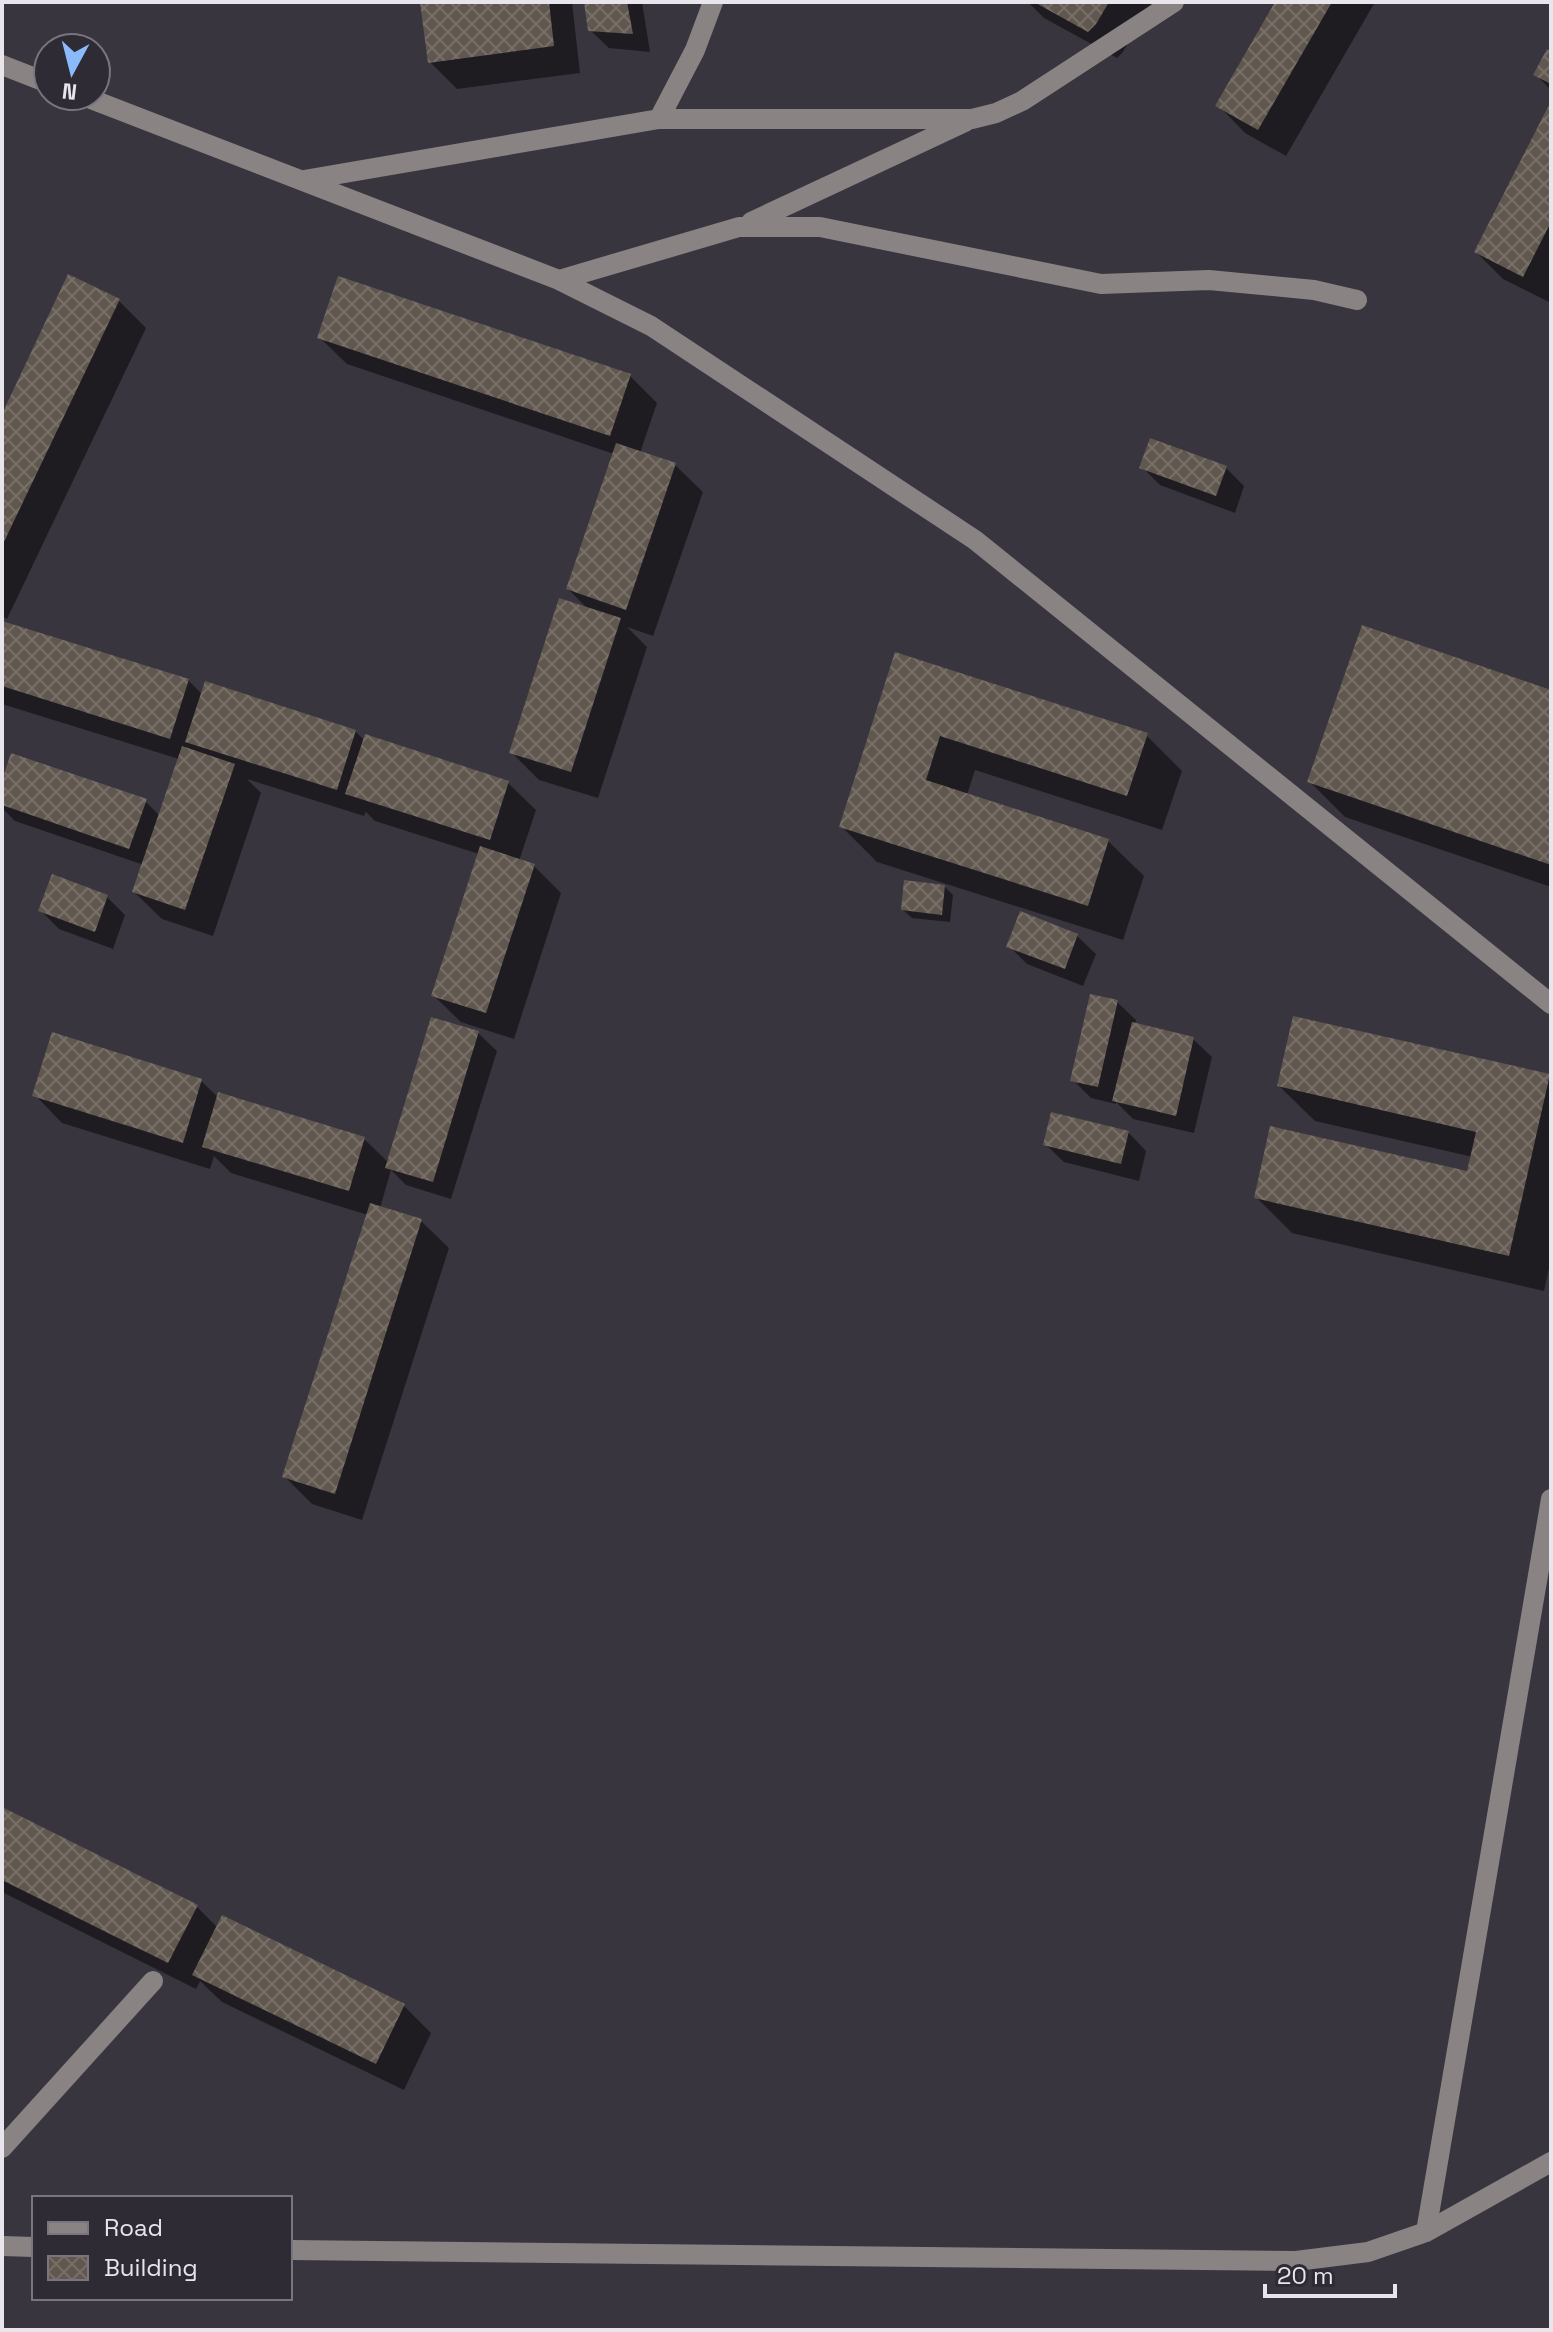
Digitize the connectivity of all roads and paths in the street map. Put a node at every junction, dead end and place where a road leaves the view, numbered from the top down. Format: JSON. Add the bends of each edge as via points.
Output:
{"nodes":[{"id":1,"x":713,"y":2,"type":"edge"},
{"id":2,"x":1174,"y":2,"type":"edge"},
{"id":3,"x":2,"y":65,"type":"edge"},
{"id":4,"x":32,"y":77,"type":"edge"},
{"id":5,"x":112,"y":107,"type":"edge"},
{"id":6,"x":659,"y":119,"type":"junction"},
{"id":7,"x":972,"y":119,"type":"junction"},
{"id":8,"x":302,"y":181,"type":"junction"},
{"id":9,"x":739,"y":227,"type":"junction"},
{"id":10,"x":559,"y":280,"type":"junction"},
{"id":11,"x":1357,"y":300,"type":"dead end"},
{"id":12,"x":1551,"y":1004,"type":"edge"},
{"id":13,"x":1551,"y":1499,"type":"edge"},
{"id":14,"x":153,"y":1981,"type":"dead end"},
{"id":15,"x":2,"y":2148,"type":"edge"},
{"id":16,"x":1551,"y":2162,"type":"edge"},
{"id":17,"x":1426,"y":2232,"type":"junction"},
{"id":18,"x":2,"y":2246,"type":"edge"},
{"id":19,"x":32,"y":2247,"type":"edge"},
{"id":20,"x":292,"y":2250,"type":"edge"}],
"edges":[{"from":1,"to":6,"type":"street"},
{"from":2,"to":7,"type":"street","via":[[1022,101]]},
{"from":3,"to":4,"type":"street"},
{"from":5,"to":8,"type":"street"},
{"from":6,"to":7,"type":"street"},
{"from":6,"to":8,"type":"street"},
{"from":7,"to":9,"type":"street"},
{"from":8,"to":10,"type":"street"},
{"from":9,"to":10,"type":"street"},
{"from":9,"to":11,"type":"street","via":[[820,227],[1101,284],[1209,280],[1314,290]]},
{"from":10,"to":12,"type":"street","via":[[651,326],[975,540]]},
{"from":13,"to":17,"type":"street"},
{"from":14,"to":15,"type":"street"},
{"from":16,"to":17,"type":"street"},
{"from":17,"to":20,"type":"street","via":[[1368,2252],[1296,2261]]},
{"from":18,"to":19,"type":"street"}]}
